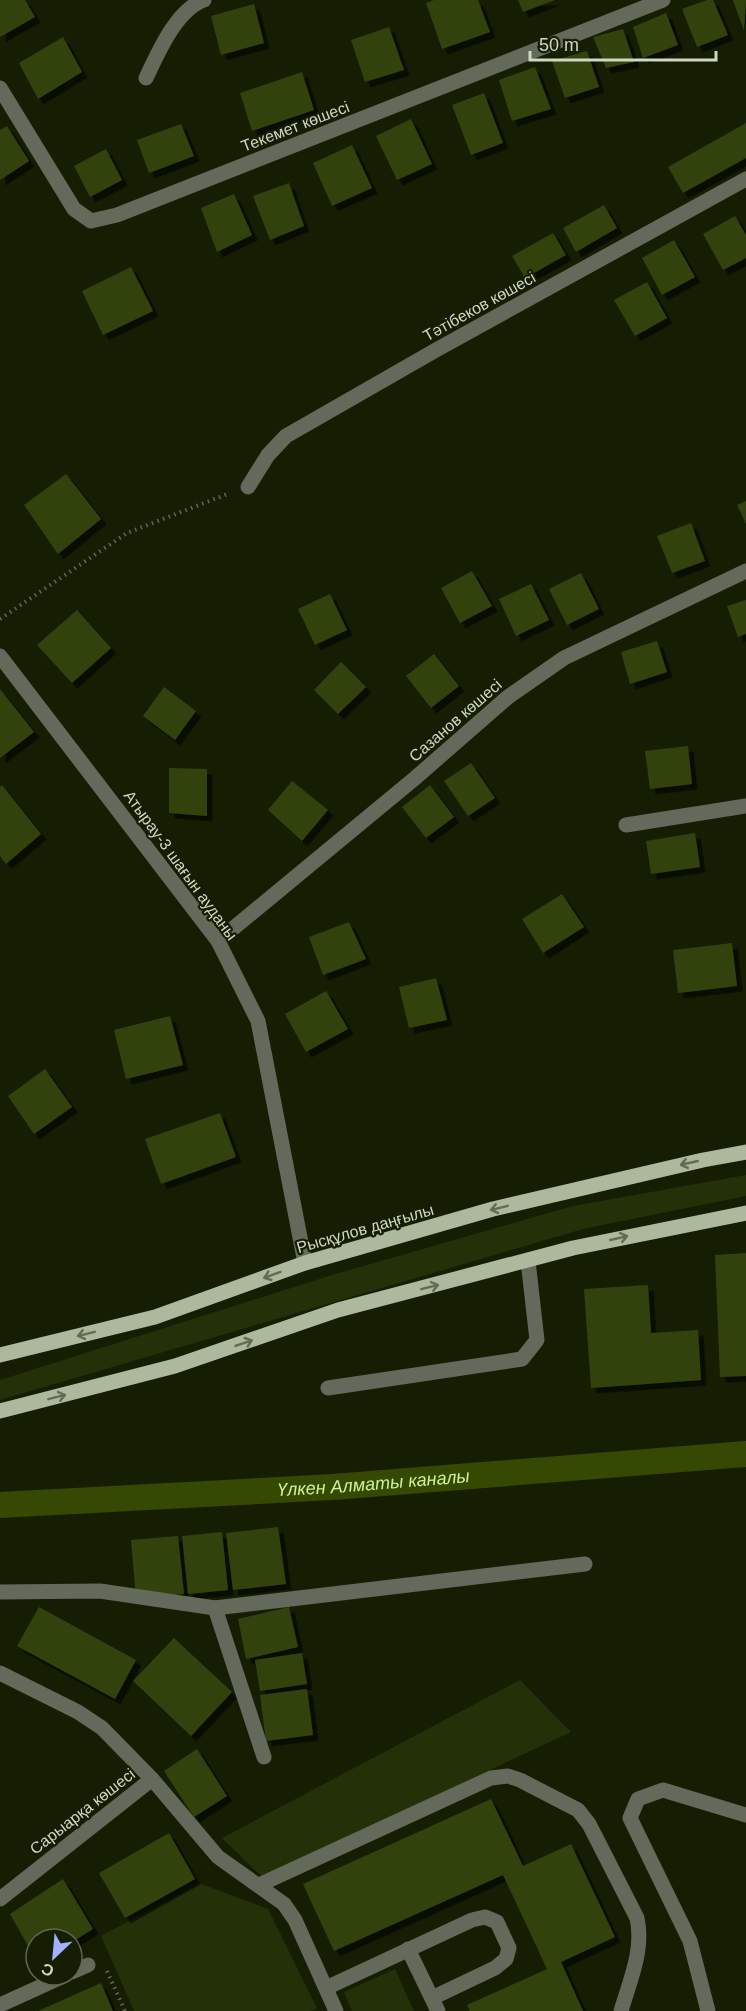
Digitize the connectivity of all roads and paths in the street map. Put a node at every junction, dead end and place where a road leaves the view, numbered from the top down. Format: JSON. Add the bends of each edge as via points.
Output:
{"nodes":[{"id":1,"x":204,"y":0,"type":"edge"},
{"id":2,"x":663,"y":0,"type":"edge"},
{"id":3,"x":146,"y":78,"type":"dead end"},
{"id":4,"x":0,"y":88,"type":"edge"},
{"id":5,"x":746,"y":179,"type":"edge"},
{"id":6,"x":248,"y":487,"type":"joint"},
{"id":7,"x":746,"y":571,"type":"edge"},
{"id":8,"x":0,"y":619,"type":"edge"},
{"id":9,"x":0,"y":656,"type":"edge"},
{"id":10,"x":746,"y":806,"type":"edge"},
{"id":11,"x":626,"y":825,"type":"dead end"},
{"id":12,"x":218,"y":941,"type":"junction"},
{"id":13,"x":746,"y":1152,"type":"edge"},
{"id":14,"x":746,"y":1213,"type":"edge"},
{"id":15,"x":528,"y":1262,"type":"junction"},
{"id":16,"x":305,"y":1263,"type":"junction"},
{"id":17,"x":0,"y":1355,"type":"edge"},
{"id":18,"x":328,"y":1388,"type":"dead end"},
{"id":19,"x":0,"y":1411,"type":"edge"},
{"id":20,"x":585,"y":1564,"type":"dead end"},
{"id":21,"x":0,"y":1592,"type":"edge"},
{"id":22,"x":215,"y":1608,"type":"junction"},
{"id":23,"x":0,"y":1673,"type":"edge"},
{"id":24,"x":264,"y":1758,"type":"dead end"},
{"id":25,"x":152,"y":1779,"type":"junction"},
{"id":26,"x":746,"y":1815,"type":"edge"},
{"id":27,"x":259,"y":1885,"type":"junction"},
{"id":28,"x":0,"y":1898,"type":"edge"},
{"id":29,"x":408,"y":1949,"type":"junction"},
{"id":30,"x":88,"y":1965,"type":"joint"},
{"id":31,"x":84,"y":1967,"type":"edge"},
{"id":32,"x":39,"y":1987,"type":"edge"},
{"id":33,"x":326,"y":1988,"type":"junction"},
{"id":34,"x":0,"y":2004,"type":"edge"},
{"id":35,"x":435,"y":2005,"type":"edge"},
{"id":36,"x":125,"y":2011,"type":"edge"},
{"id":37,"x":336,"y":2011,"type":"edge"},
{"id":38,"x":621,"y":2011,"type":"edge"},
{"id":39,"x":708,"y":2011,"type":"edge"}],
"edges":[{"from":1,"to":3,"type":"street","via":[[168,34]]},
{"from":2,"to":4,"type":"street","name":"Текемет көшесі","via":[[117,215],[91,221],[74,209]]},
{"from":5,"to":6,"type":"street","name":"Тәтібеков көшесі","via":[[286,436],[268,455]]},
{"from":6,"to":8,"type":"path","via":[[127,533]]},
{"from":7,"to":12,"type":"street","name":"Сазанов көшесі","via":[[564,658],[508,696]]},
{"from":9,"to":12,"type":"street","name":"Атырау-3 шағын ауданы"},
{"from":10,"to":11,"type":"street"},
{"from":12,"to":16,"type":"street","name":"Атырау-3 шағын ауданы","via":[[258,1021]]},
{"from":13,"to":16,"type":"main road","name":"Рысқұлов даңғылы","one_way":true,"via":[[493,1209]]},
{"from":15,"to":14,"type":"main road","one_way":true,"via":[[668,1227]]},
{"from":15,"to":18,"type":"street","via":[[537,1340],[522,1359]]},
{"from":19,"to":15,"type":"main road","one_way":true,"via":[[175,1366],[338,1310]]},
{"from":16,"to":17,"type":"main road","name":"Рысқұлов даңғылы","one_way":true,"via":[[155,1317]]},
{"from":20,"to":22,"type":"street"},
{"from":21,"to":22,"type":"street","via":[[100,1591]]},
{"from":22,"to":24,"type":"street"},
{"from":23,"to":25,"type":"street","name":"Сарыарқа көшесі","via":[[102,1728]]},
{"from":25,"to":27,"type":"street","via":[[204,1844]]},
{"from":25,"to":28,"type":"street","name":"Сарыарқа көшесі"},
{"from":26,"to":39,"type":"street","via":[[663,1790],[638,1799],[630,1818],[690,1941]]},
{"from":27,"to":33,"type":"street","via":[[284,1904],[295,1920]]},
{"from":27,"to":38,"type":"street","via":[[491,1778],[508,1776],[520,1780],[578,1810],[637,1918],[639,1950]]},
{"from":29,"to":33,"type":"street"},
{"from":29,"to":35,"type":"street"},
{"from":29,"to":35,"type":"street","via":[[479,1917],[492,1918],[505,1934],[510,1948],[502,1964]]},
{"from":30,"to":31,"type":"street"},
{"from":30,"to":36,"type":"path","via":[[106,1968]]},
{"from":32,"to":34,"type":"street"},
{"from":33,"to":37,"type":"street"}]}
